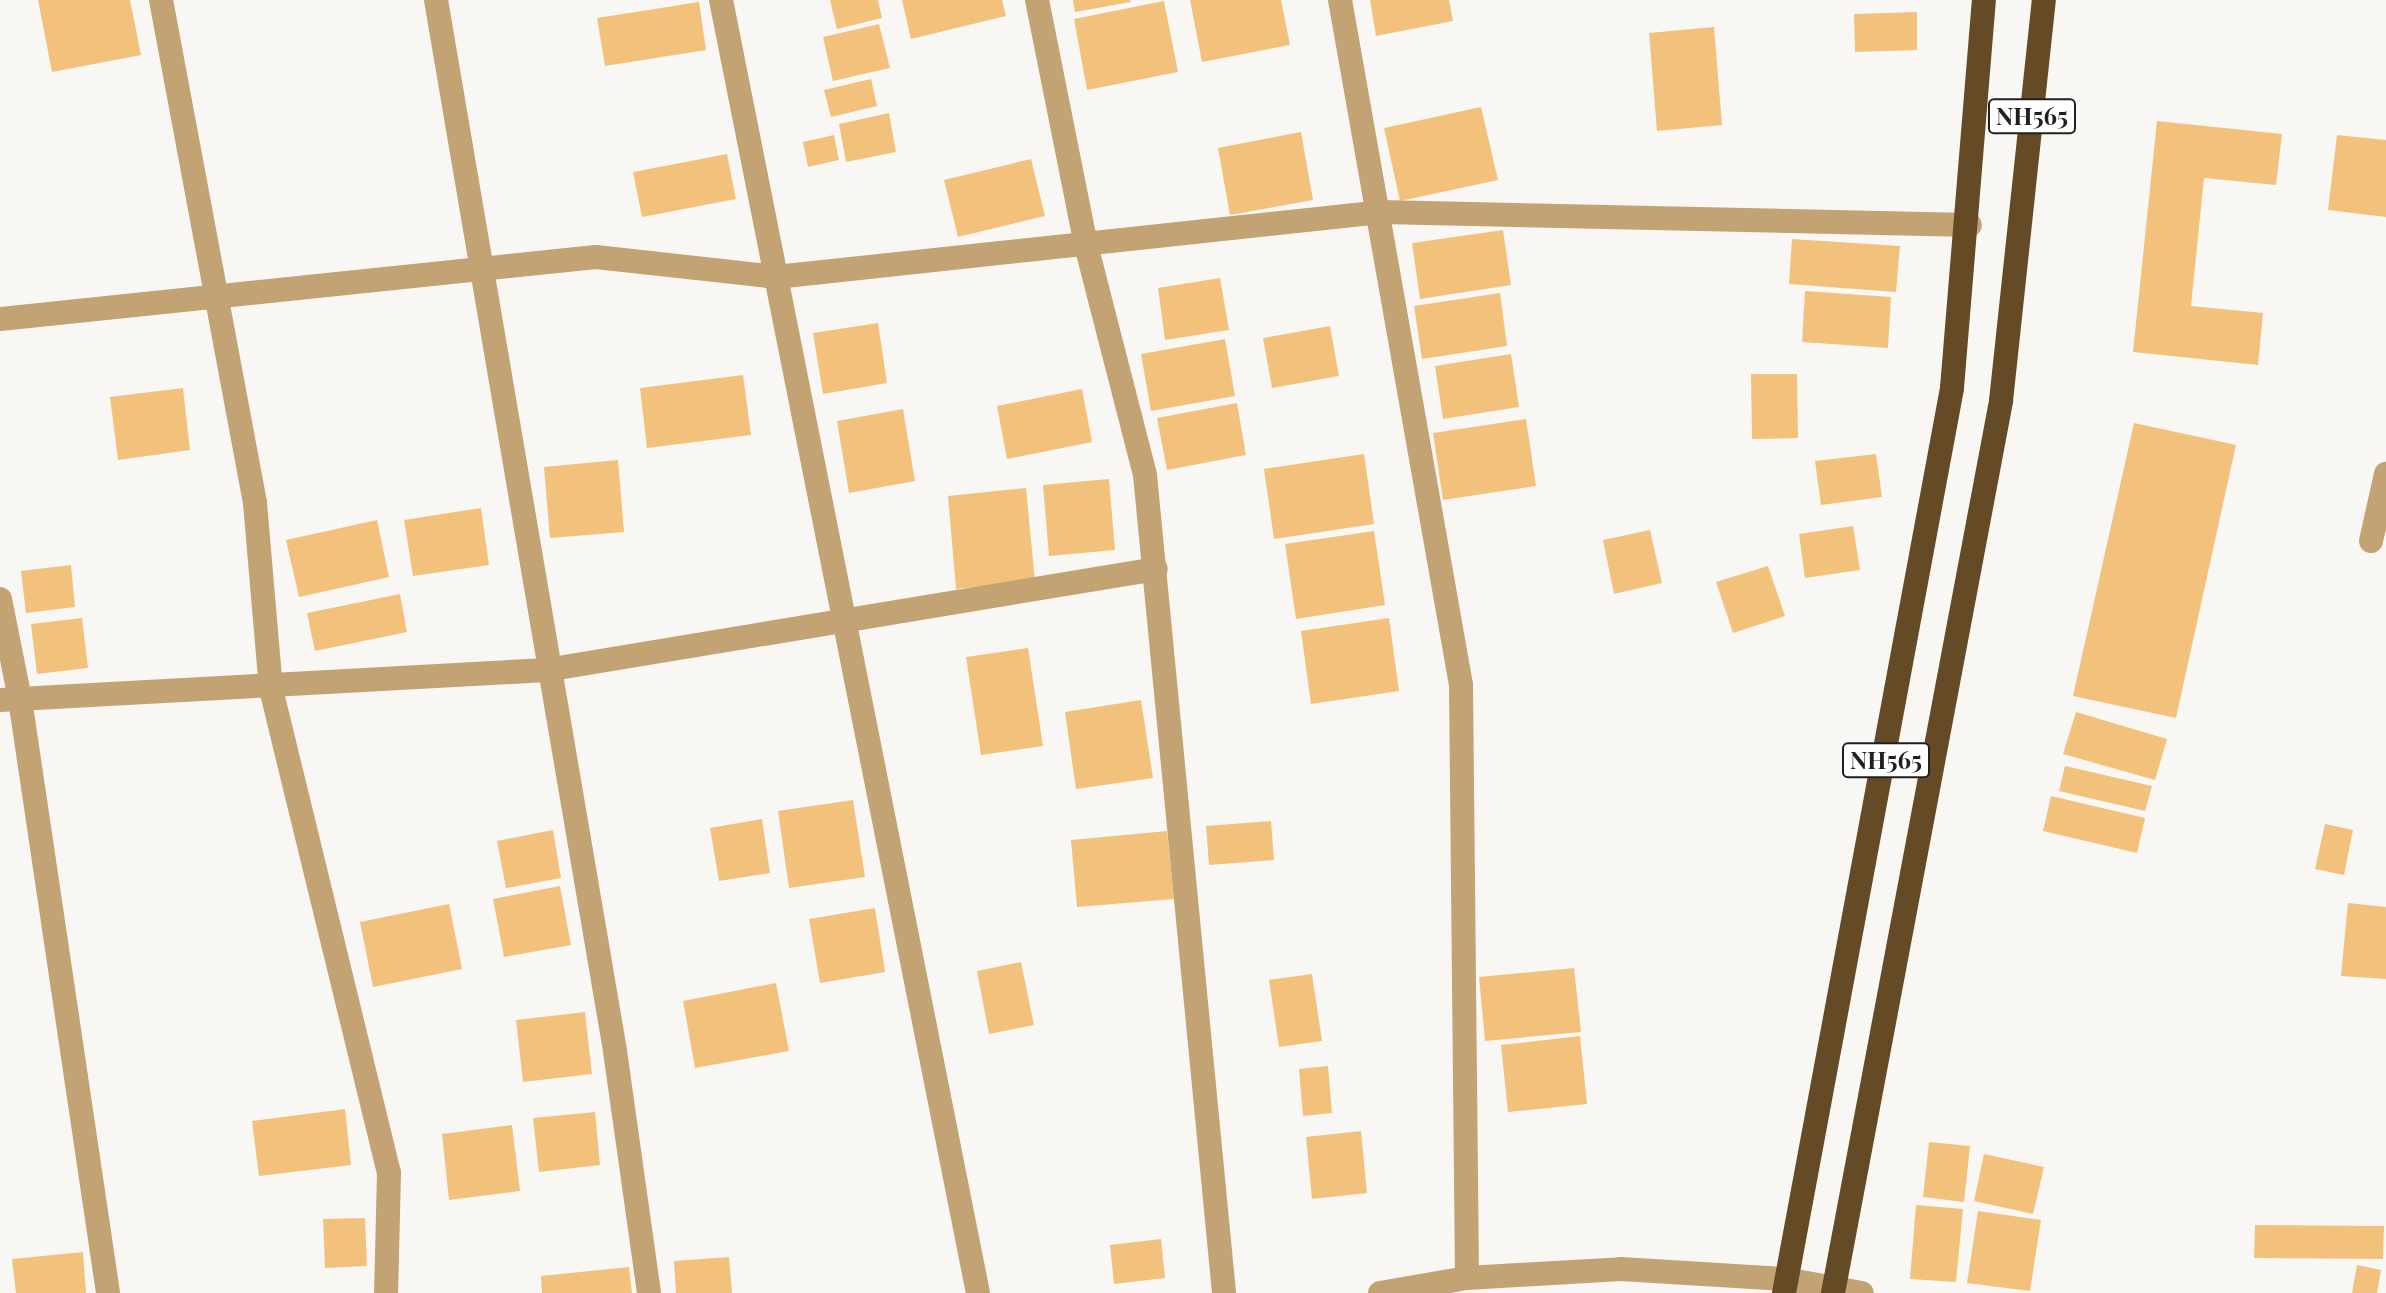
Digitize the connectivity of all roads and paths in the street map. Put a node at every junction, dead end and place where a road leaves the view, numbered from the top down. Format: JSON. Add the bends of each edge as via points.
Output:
{"nodes":[{"id":1,"x":161,"y":0,"type":"edge"},
{"id":2,"x":436,"y":0,"type":"edge"},
{"id":3,"x":721,"y":0,"type":"edge"},
{"id":4,"x":1037,"y":0,"type":"edge"},
{"id":5,"x":1340,"y":0,"type":"edge"},
{"id":6,"x":1984,"y":0,"type":"edge"},
{"id":7,"x":2044,"y":0,"type":"edge"},
{"id":8,"x":1381,"y":212,"type":"junction"},
{"id":9,"x":1970,"y":225,"type":"junction"},
{"id":10,"x":1086,"y":245,"type":"junction"},
{"id":11,"x":481,"y":266,"type":"junction"},
{"id":12,"x":776,"y":277,"type":"junction"},
{"id":13,"x":214,"y":294,"type":"junction"},
{"id":14,"x":0,"y":319,"type":"edge"},
{"id":15,"x":2386,"y":474,"type":"edge"},
{"id":16,"x":2371,"y":541,"type":"dead end"},
{"id":17,"x":1156,"y":569,"type":"junction"},
{"id":18,"x":0,"y":599,"type":"edge"},
{"id":19,"x":844,"y":618,"type":"junction"},
{"id":20,"x":546,"y":670,"type":"junction"},
{"id":21,"x":271,"y":689,"type":"junction"},
{"id":22,"x":10,"y":699,"type":"edge"},
{"id":23,"x":1467,"y":1278,"type":"junction"},
{"id":24,"x":1784,"y":1286,"type":"edge"},
{"id":25,"x":1833,"y":1290,"type":"edge"},
{"id":26,"x":108,"y":1293,"type":"edge"},
{"id":27,"x":386,"y":1293,"type":"edge"},
{"id":28,"x":649,"y":1293,"type":"edge"},
{"id":29,"x":978,"y":1293,"type":"edge"},
{"id":30,"x":1224,"y":1293,"type":"edge"},
{"id":31,"x":1380,"y":1293,"type":"edge"},
{"id":32,"x":1862,"y":1293,"type":"edge"}],
"edges":[{"from":1,"to":13,"type":"street"},
{"from":2,"to":11,"type":"street"},
{"from":3,"to":12,"type":"street"},
{"from":4,"to":10,"type":"street"},
{"from":5,"to":8,"type":"street"},
{"from":6,"to":9,"type":"highway","number":"NH565"},
{"from":7,"to":25,"type":"highway","number":"NH565","via":[[2001,401]]},
{"from":8,"to":9,"type":"street"},
{"from":8,"to":10,"type":"street"},
{"from":8,"to":23,"type":"street","via":[[1461,685]]},
{"from":9,"to":24,"type":"highway","number":"NH565","via":[[1952,388],[1912,628]]},
{"from":10,"to":12,"type":"street"},
{"from":10,"to":17,"type":"street","via":[[1145,475]]},
{"from":11,"to":12,"type":"street","via":[[596,257]]},
{"from":11,"to":13,"type":"street"},
{"from":11,"to":20,"type":"street"},
{"from":12,"to":19,"type":"street"},
{"from":13,"to":14,"type":"street"},
{"from":13,"to":21,"type":"street","via":[[255,503]]},
{"from":15,"to":16,"type":"street"},
{"from":17,"to":19,"type":"street"},
{"from":17,"to":30,"type":"street"},
{"from":18,"to":22,"type":"street"},
{"from":19,"to":20,"type":"street"},
{"from":19,"to":29,"type":"street"},
{"from":20,"to":21,"type":"street"},
{"from":20,"to":28,"type":"street","via":[[615,1051]]},
{"from":21,"to":22,"type":"street"},
{"from":21,"to":27,"type":"street","via":[[389,1173]]},
{"from":22,"to":26,"type":"street"},
{"from":23,"to":24,"type":"street","via":[[1621,1269]]},
{"from":23,"to":31,"type":"street"},
{"from":24,"to":25,"type":"street"},
{"from":25,"to":32,"type":"street"}]}
